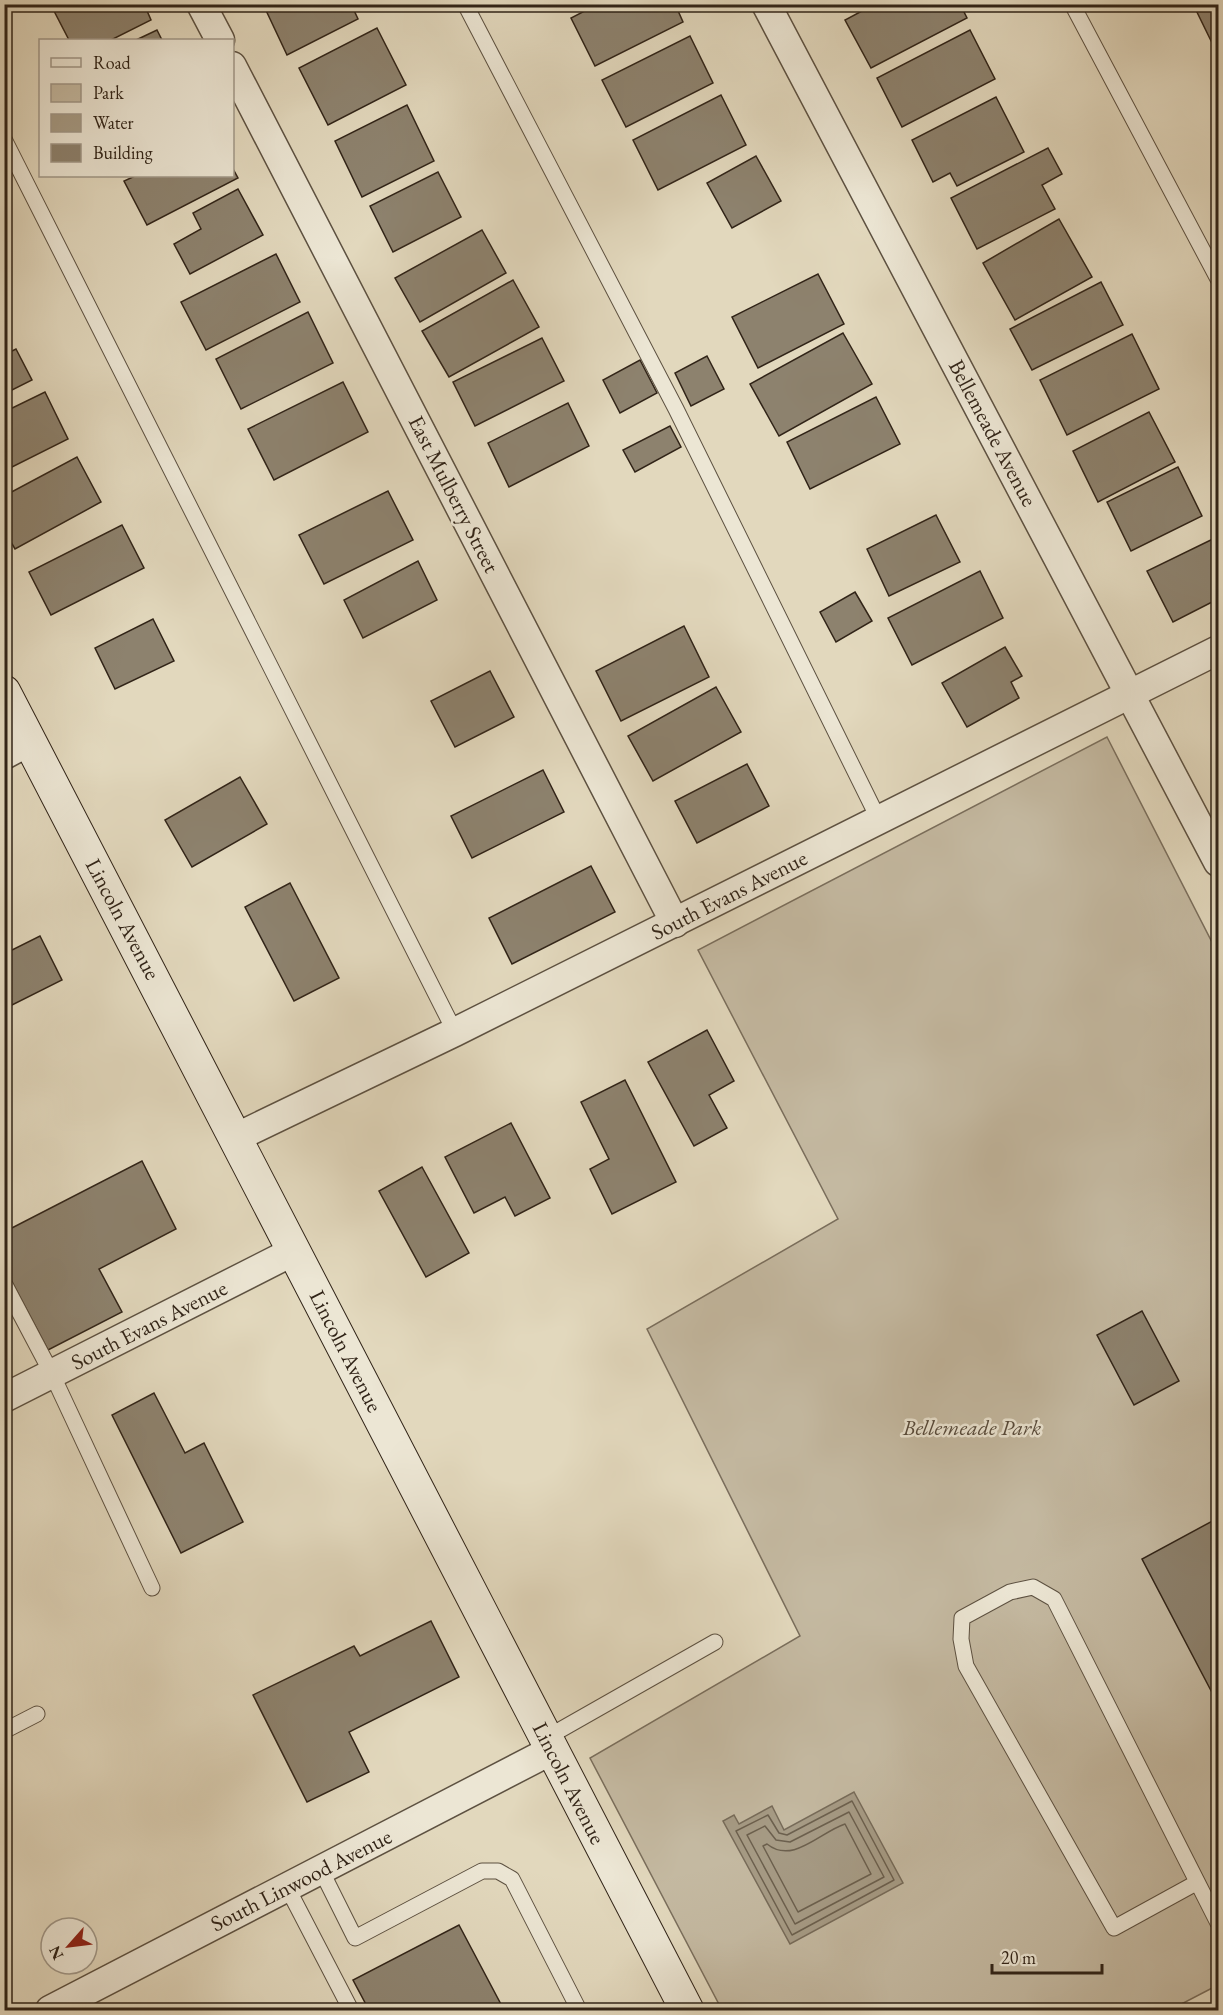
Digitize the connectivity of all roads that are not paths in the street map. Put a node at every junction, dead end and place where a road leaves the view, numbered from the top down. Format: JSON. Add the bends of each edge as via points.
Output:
{"nodes":[{"id":1,"x":201,"y":4,"type":"edge"},
{"id":2,"x":465,"y":4,"type":"edge"},
{"id":3,"x":766,"y":4,"type":"edge"},
{"id":4,"x":1072,"y":4,"type":"edge"},
{"id":5,"x":219,"y":39,"type":"edge"},
{"id":6,"x":234,"y":70,"type":"edge"},
{"id":7,"x":4,"y":139,"type":"edge"},
{"id":8,"x":1218,"y":279,"type":"edge"},
{"id":9,"x":1218,"y":650,"type":"edge"},
{"id":10,"x":4,"y":692,"type":"edge"},
{"id":11,"x":1131,"y":694,"type":"junction"},
{"id":12,"x":17,"y":748,"type":"edge"},
{"id":13,"x":879,"y":820,"type":"junction"},
{"id":14,"x":1218,"y":862,"type":"edge"},
{"id":15,"x":675,"y":923,"type":"junction"},
{"id":16,"x":455,"y":1032,"type":"junction"},
{"id":17,"x":237,"y":1137,"type":"junction"},
{"id":18,"x":294,"y":1251,"type":"junction"},
{"id":19,"x":4,"y":1283,"type":"edge"},
{"id":20,"x":52,"y":1374,"type":"junction"},
{"id":21,"x":4,"y":1398,"type":"edge"},
{"id":22,"x":152,"y":1588,"type":"dead end"},
{"id":23,"x":715,"y":1642,"type":"dead end"},
{"id":24,"x":37,"y":1714,"type":"dead end"},
{"id":25,"x":4,"y":1731,"type":"edge"},
{"id":26,"x":549,"y":1744,"type":"junction"},
{"id":27,"x":321,"y":1870,"type":"junction"},
{"id":28,"x":1196,"y":1883,"type":"junction"},
{"id":29,"x":287,"y":1887,"type":"junction"},
{"id":30,"x":1218,"y":1923,"type":"edge"},
{"id":31,"x":50,"y":2010,"type":"edge"},
{"id":32,"x":351,"y":2010,"type":"edge"},
{"id":33,"x":579,"y":2010,"type":"edge"},
{"id":34,"x":687,"y":2010,"type":"edge"}],
"edges":[{"from":1,"to":5,"type":"street"},
{"from":2,"to":13,"type":"lane","via":[[676,409]]},
{"from":3,"to":11,"type":"street","name":"Bellemeade Avenue"},
{"from":4,"to":8,"type":"lane"},
{"from":6,"to":15,"type":"street","name":"East Mulberry Street"},
{"from":7,"to":16,"type":"lane"},
{"from":9,"to":11,"type":"street","name":"South Evans Avenue"},
{"from":10,"to":12,"type":"street","name":"Lincoln Avenue"},
{"from":11,"to":13,"type":"street","name":"South Evans Avenue"},
{"from":11,"to":14,"type":"street","name":"Bellemeade Avenue"},
{"from":12,"to":17,"type":"street","name":"Lincoln Avenue"},
{"from":13,"to":15,"type":"street","name":"South Evans Avenue"},
{"from":15,"to":16,"type":"street","name":"South Evans Avenue"},
{"from":16,"to":17,"type":"street","name":"South Evans Avenue"},
{"from":17,"to":18,"type":"street","name":"Lincoln Avenue"},
{"from":18,"to":20,"type":"street","name":"South Evans Avenue"},
{"from":18,"to":26,"type":"street","name":"Lincoln Avenue"},
{"from":19,"to":20,"type":"lane"},
{"from":20,"to":21,"type":"street","name":"South Evans Avenue"},
{"from":20,"to":22,"type":"lane"},
{"from":23,"to":26,"type":"lane"},
{"from":24,"to":25,"type":"lane"},
{"from":26,"to":27,"type":"street","name":"South Linwood Avenue"},
{"from":26,"to":34,"type":"street","name":"Lincoln Avenue"},
{"from":27,"to":29,"type":"street","name":"South Linwood Avenue"},
{"from":27,"to":33,"type":"lane","via":[[355,1938],[482,1872],[498,1871],[512,1879]]},
{"from":28,"to":28,"type":"lane","via":[[1054,1599],[1033,1587],[1010,1592],[962,1618],[966,1666],[1114,1928]]},
{"from":28,"to":30,"type":"lane"},
{"from":29,"to":31,"type":"street","name":"South Linwood Avenue"},
{"from":29,"to":32,"type":"lane"}]}
